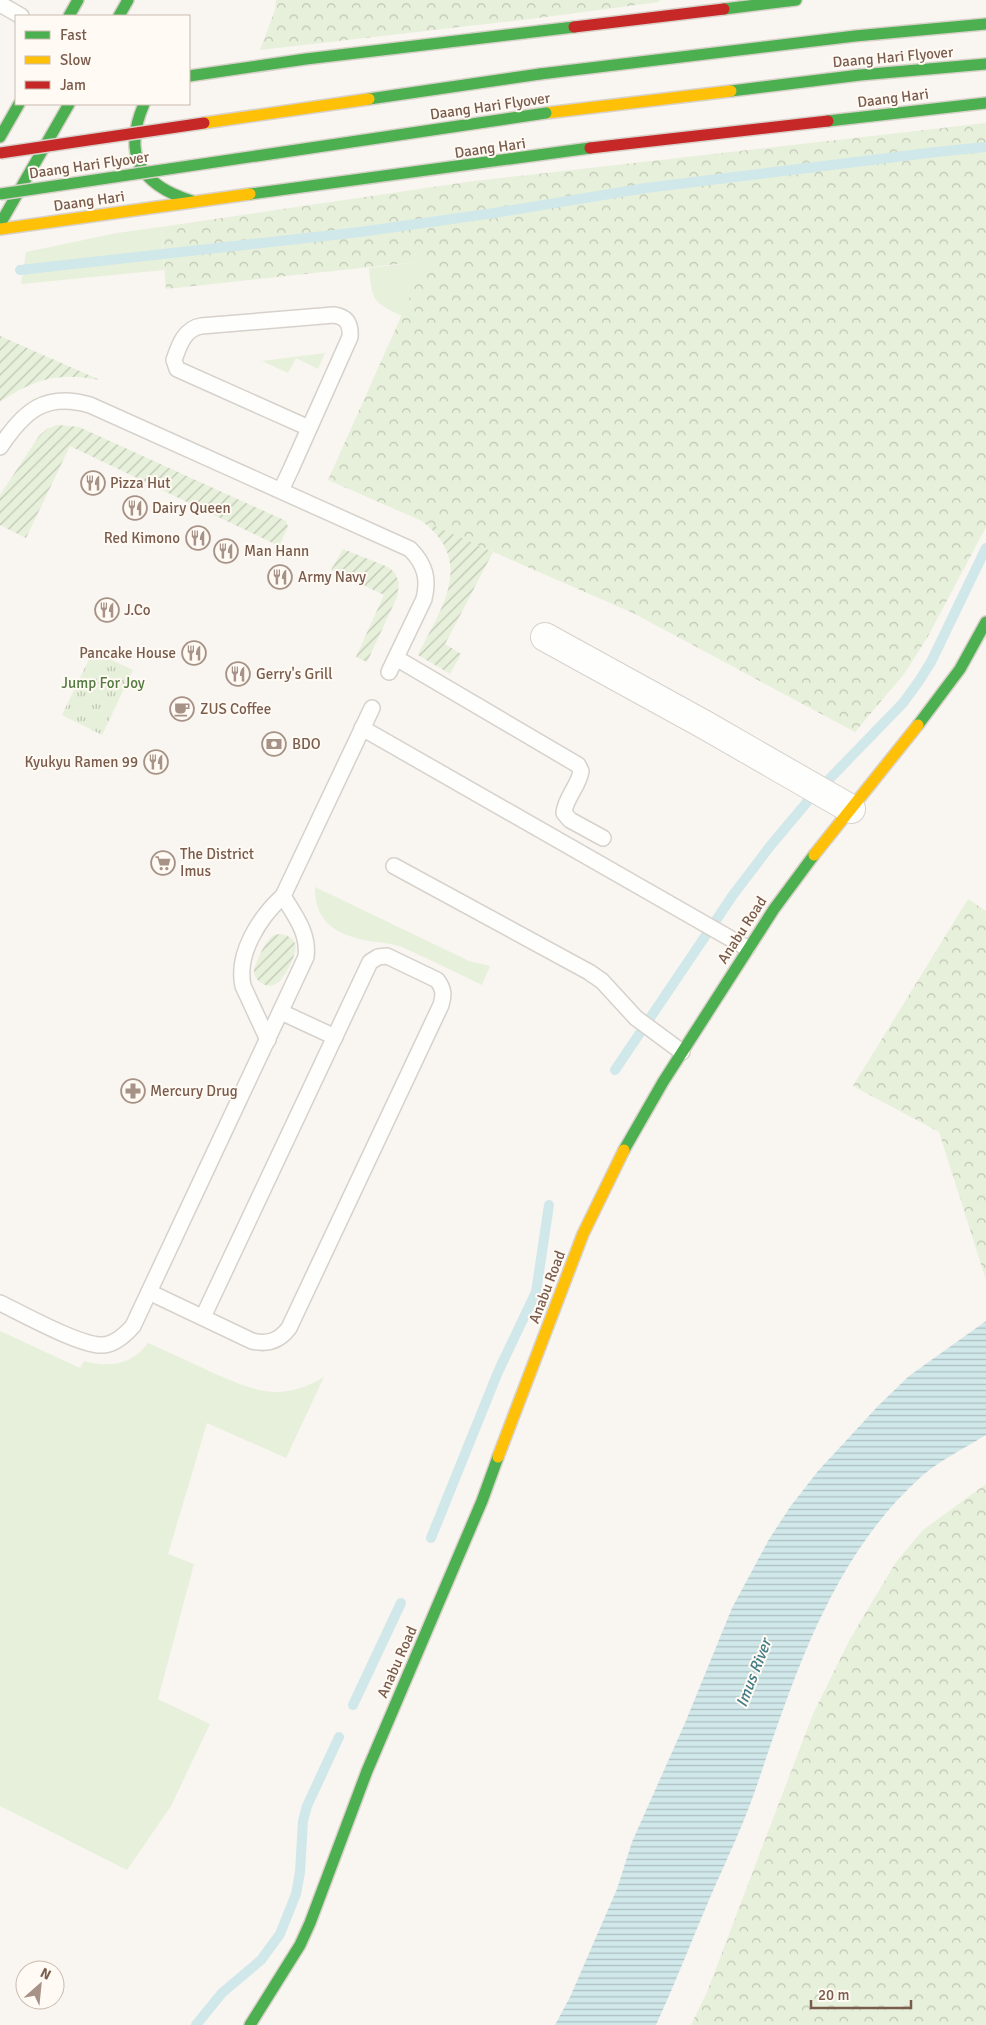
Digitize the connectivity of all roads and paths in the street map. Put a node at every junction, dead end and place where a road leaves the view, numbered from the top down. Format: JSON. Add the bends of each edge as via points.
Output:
{"nodes":[{"id":1,"x":78,"y":0,"type":"edge"},
{"id":2,"x":128,"y":0,"type":"edge"},
{"id":3,"x":796,"y":0,"type":"edge"},
{"id":4,"x":0,"y":4,"type":"edge"},
{"id":5,"x":19,"y":15,"type":"edge"},
{"id":6,"x":70,"y":15,"type":"edge"},
{"id":7,"x":120,"y":15,"type":"edge"},
{"id":8,"x":986,"y":24,"type":"edge"},
{"id":9,"x":986,"y":64,"type":"edge"},
{"id":10,"x":190,"y":76,"type":"edge"},
{"id":11,"x":986,"y":104,"type":"edge"},
{"id":12,"x":68,"y":105,"type":"edge"},
{"id":13,"x":143,"y":105,"type":"edge"},
{"id":14,"x":18,"y":106,"type":"edge"},
{"id":15,"x":0,"y":111,"type":"edge"},
{"id":16,"x":0,"y":137,"type":"edge"},
{"id":17,"x":0,"y":153,"type":"edge"},
{"id":18,"x":0,"y":194,"type":"edge"},
{"id":19,"x":195,"y":201,"type":"junction"},
{"id":20,"x":0,"y":224,"type":"edge"},
{"id":21,"x":0,"y":229,"type":"edge"},
{"id":22,"x":7,"y":428,"type":"edge"},
{"id":23,"x":309,"y":428,"type":"junction"},
{"id":24,"x":0,"y":447,"type":"edge"},
{"id":25,"x":281,"y":490,"type":"junction"},
{"id":26,"x":986,"y":622,"type":"edge"},
{"id":27,"x":545,"y":637,"type":"dead end"},
{"id":28,"x":396,"y":658,"type":"junction"},
{"id":29,"x":389,"y":672,"type":"dead end"},
{"id":30,"x":372,"y":708,"type":"dead end"},
{"id":31,"x":362,"y":728,"type":"junction"},
{"id":32,"x":842,"y":804,"type":"junction"},
{"id":33,"x":603,"y":838,"type":"dead end"},
{"id":34,"x":394,"y":866,"type":"dead end"},
{"id":35,"x":283,"y":896,"type":"junction"},
{"id":36,"x":747,"y":948,"type":"junction"},
{"id":37,"x":281,"y":1012,"type":"junction"},
{"id":38,"x":334,"y":1037,"type":"junction"},
{"id":39,"x":268,"y":1040,"type":"junction"},
{"id":40,"x":682,"y":1052,"type":"junction"},
{"id":41,"x":148,"y":1292,"type":"junction"},
{"id":42,"x":0,"y":1303,"type":"edge"},
{"id":43,"x":203,"y":1317,"type":"junction"},
{"id":44,"x":250,"y":2025,"type":"edge"}],
"edges":[{"from":1,"to":6,"type":"main road"},
{"from":2,"to":7,"type":"main road"},
{"from":3,"to":10,"type":"main road"},
{"from":4,"to":5,"type":"lane"},
{"from":8,"to":17,"type":"main road","name":"Daang Hari Flyover","bridge":true,"via":[[845,37],[540,74]]},
{"from":9,"to":18,"type":"main road","name":"Daang Hari Flyover","bridge":true,"via":[[860,75],[546,113]]},
{"from":11,"to":19,"type":"main road","name":"Daang Hari","via":[[639,142]]},
{"from":12,"to":20,"type":"main road"},
{"from":13,"to":19,"type":"main road","via":[[134,129],[138,163],[161,190],[177,198]]},
{"from":14,"to":15,"type":"main road"},
{"from":14,"to":16,"type":"main road"},
{"from":19,"to":21,"type":"main road","name":"Daang Hari"},
{"from":22,"to":24,"type":"lane"},
{"from":22,"to":25,"type":"lane","via":[[48,402],[76,401]]},
{"from":23,"to":23,"type":"lane","via":[[177,368],[174,360],[186,333],[200,326],[334,315],[348,321],[350,337]]},
{"from":23,"to":25,"type":"lane"},
{"from":25,"to":28,"type":"lane","via":[[400,544],[418,557],[427,578],[427,589]]},
{"from":26,"to":32,"type":"main road","name":"Anabu Road","via":[[942,695]]},
{"from":27,"to":32,"type":"street"},
{"from":28,"to":29,"type":"lane"},
{"from":28,"to":33,"type":"lane","via":[[578,765],[581,775],[564,813],[570,820]]},
{"from":30,"to":31,"type":"lane"},
{"from":31,"to":35,"type":"lane"},
{"from":31,"to":36,"type":"lane"},
{"from":32,"to":36,"type":"main road","name":"Anabu Road"},
{"from":34,"to":40,"type":"lane","via":[[602,981],[636,1018]]},
{"from":35,"to":37,"type":"lane","via":[[301,926],[308,946],[302,968]]},
{"from":35,"to":39,"type":"lane","via":[[261,920],[246,951],[242,968],[243,986]]},
{"from":36,"to":40,"type":"main road","name":"Anabu Road"},
{"from":37,"to":38,"type":"lane"},
{"from":37,"to":39,"type":"lane"},
{"from":38,"to":43,"type":"lane"},
{"from":38,"to":43,"type":"lane","via":[[366,969],[378,957],[387,956],[430,974],[443,987],[441,1005],[289,1328],[275,1341],[260,1342]]},
{"from":39,"to":41,"type":"lane"},
{"from":40,"to":44,"type":"main road","name":"Anabu Road","via":[[642,1116],[583,1234],[482,1501],[367,1771],[310,1923]]},
{"from":41,"to":42,"type":"lane","via":[[133,1326],[115,1341],[101,1345],[77,1339]]},
{"from":41,"to":43,"type":"lane"}]}
